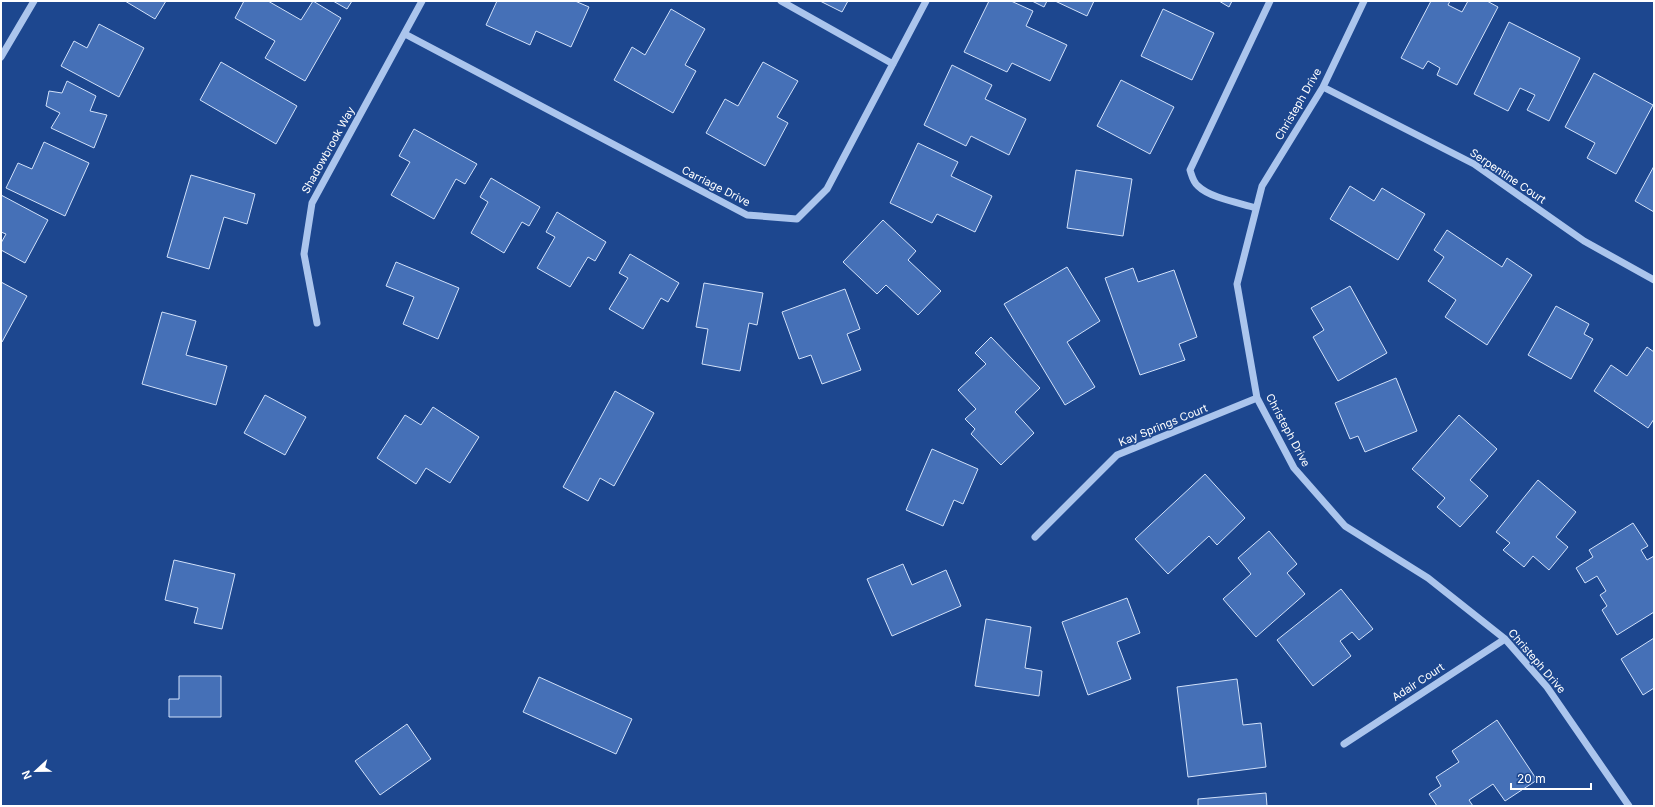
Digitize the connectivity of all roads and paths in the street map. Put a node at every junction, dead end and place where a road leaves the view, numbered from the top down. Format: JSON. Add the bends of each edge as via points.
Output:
{"nodes":[{"id":1,"x":34,"y":1,"type":"edge"},
{"id":2,"x":422,"y":1,"type":"edge"},
{"id":3,"x":781,"y":1,"type":"edge"},
{"id":4,"x":926,"y":1,"type":"edge"},
{"id":5,"x":1270,"y":1,"type":"edge"},
{"id":6,"x":1364,"y":1,"type":"edge"},
{"id":7,"x":405,"y":34,"type":"junction"},
{"id":8,"x":1,"y":57,"type":"edge"},
{"id":9,"x":893,"y":64,"type":"junction"},
{"id":10,"x":1323,"y":87,"type":"junction"},
{"id":11,"x":1256,"y":208,"type":"junction"},
{"id":12,"x":1654,"y":280,"type":"edge"},
{"id":13,"x":317,"y":323,"type":"dead end"},
{"id":14,"x":1257,"y":398,"type":"junction"},
{"id":15,"x":1035,"y":537,"type":"dead end"},
{"id":16,"x":1505,"y":639,"type":"junction"},
{"id":17,"x":1344,"y":744,"type":"dead end"},
{"id":18,"x":1630,"y":806,"type":"edge"}],
"edges":[{"from":1,"to":8,"type":"street"},
{"from":2,"to":7,"type":"street","name":"Shadowbrook Way"},
{"from":3,"to":9,"type":"street"},
{"from":4,"to":9,"type":"street","name":"Carriage Drive"},
{"from":5,"to":11,"type":"street","via":[[1190,170],[1193,180],[1209,193]]},
{"from":6,"to":10,"type":"street","name":"Christeph Drive"},
{"from":7,"to":9,"type":"street","name":"Carriage Drive","via":[[747,215],[797,219],[827,189]]},
{"from":7,"to":13,"type":"street","name":"Shadowbrook Way","via":[[312,203],[304,254]]},
{"from":10,"to":11,"type":"street","name":"Christeph Drive","via":[[1262,186]]},
{"from":10,"to":12,"type":"street","name":"Serpentine Court","via":[[1474,164],[1584,241]]},
{"from":11,"to":14,"type":"street","name":"Christeph Drive","via":[[1237,284]]},
{"from":14,"to":15,"type":"street","name":"Kay Springs Court","via":[[1117,455]]},
{"from":14,"to":16,"type":"street","name":"Christeph Drive","via":[[1294,468],[1345,526],[1428,578]]},
{"from":16,"to":17,"type":"street","name":"Adair Court"},
{"from":16,"to":18,"type":"street","name":"Christeph Drive","via":[[1547,687]]}]}
